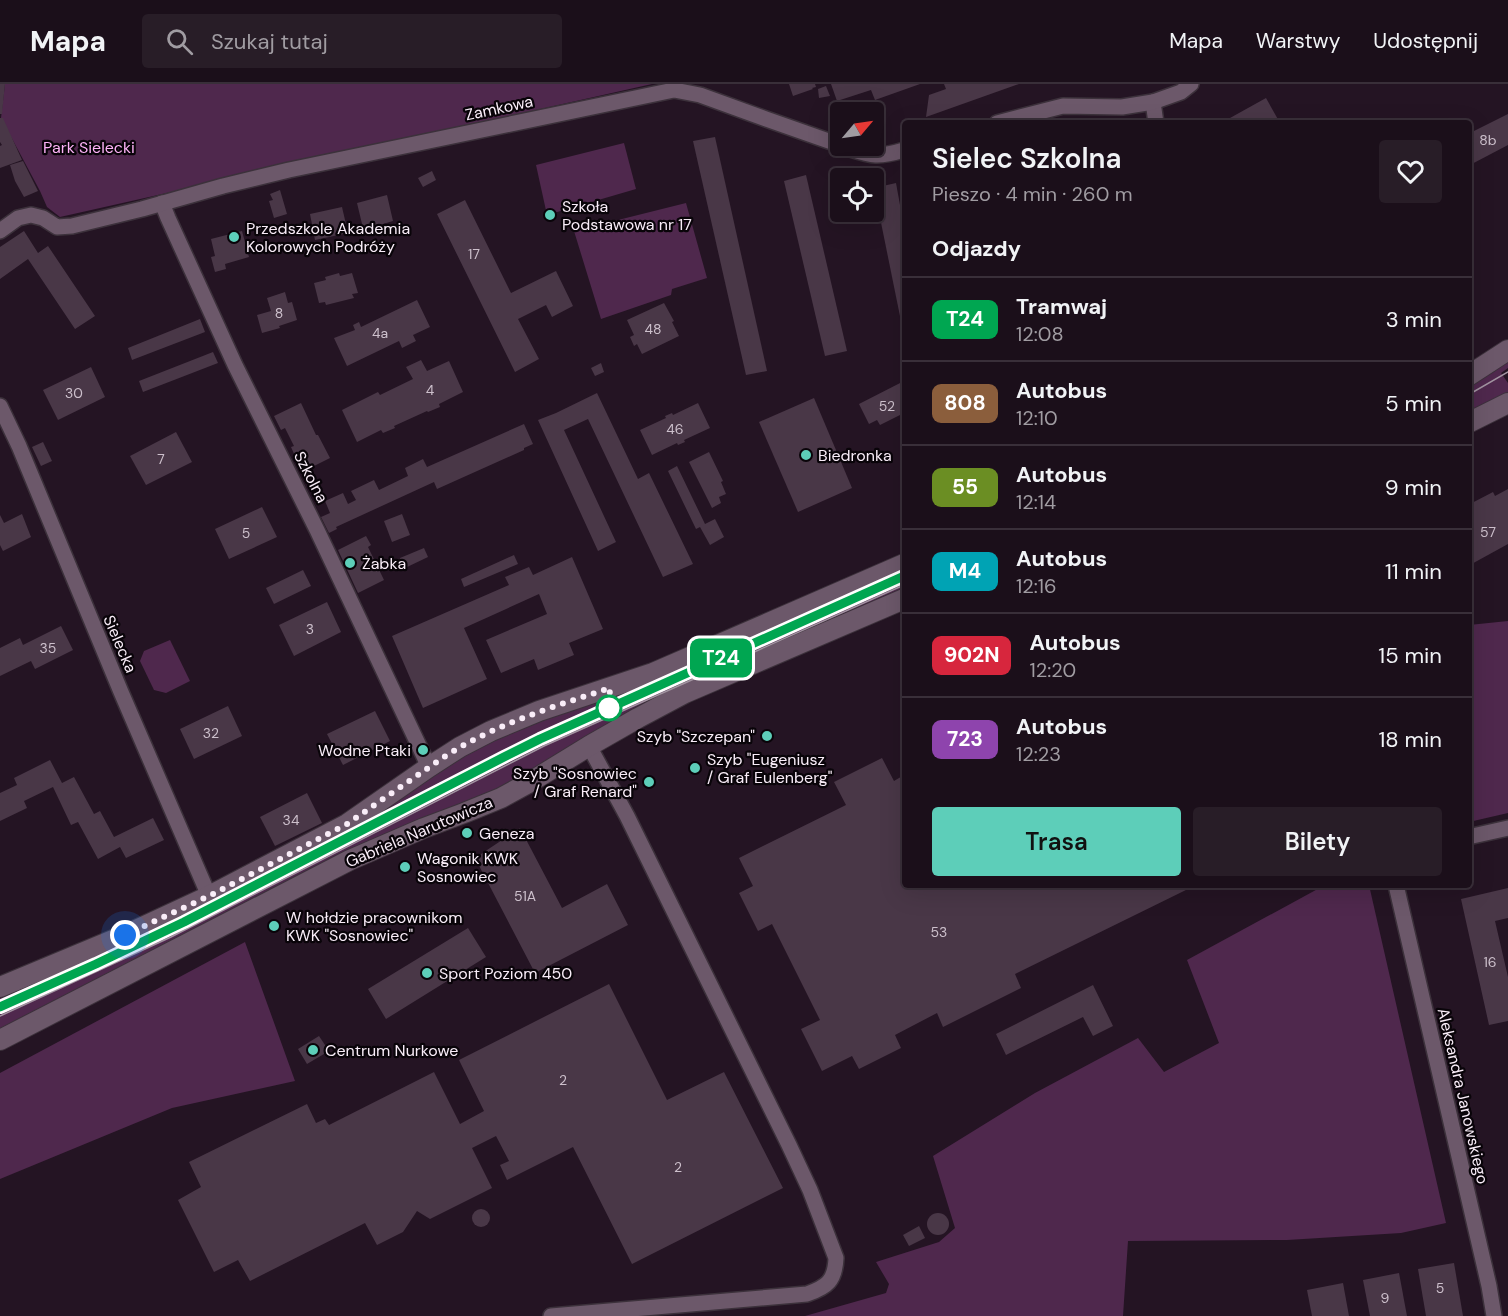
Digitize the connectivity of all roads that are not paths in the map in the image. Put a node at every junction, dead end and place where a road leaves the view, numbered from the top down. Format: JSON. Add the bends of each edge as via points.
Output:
{"nodes":[{"id":1,"x":1191,"y":84,"type":"edge"},
{"id":2,"x":1153,"y":102,"type":"junction"},
{"id":3,"x":1009,"y":120,"type":"edge"},
{"id":4,"x":1156,"y":120,"type":"edge"},
{"id":5,"x":830,"y":141,"type":"edge"},
{"id":6,"x":902,"y":151,"type":"edge"},
{"id":7,"x":884,"y":156,"type":"edge"},
{"id":8,"x":162,"y":203,"type":"junction"},
{"id":9,"x":0,"y":231,"type":"edge"},
{"id":10,"x":1508,"y":350,"type":"edge"},
{"id":11,"x":1472,"y":373,"type":"edge"},
{"id":12,"x":1508,"y":403,"type":"edge"},
{"id":13,"x":0,"y":406,"type":"edge"},
{"id":14,"x":1472,"y":421,"type":"edge"},
{"id":15,"x":902,"y":565,"type":"edge"},
{"id":16,"x":902,"y":600,"type":"edge"},
{"id":17,"x":589,"y":746,"type":"junction"},
{"id":18,"x":429,"y":767,"type":"junction"},
{"id":19,"x":1508,"y":828,"type":"edge"},
{"id":20,"x":1472,"y":836,"type":"edge"},
{"id":21,"x":1397,"y":888,"type":"edge"},
{"id":22,"x":209,"y":896,"type":"junction"},
{"id":23,"x":0,"y":987,"type":"edge"},
{"id":24,"x":0,"y":1040,"type":"edge"},
{"id":25,"x":550,"y":1316,"type":"edge"},
{"id":26,"x":1494,"y":1316,"type":"edge"}],
"edges":[{"from":1,"to":2,"type":"street"},
{"from":2,"to":3,"type":"street","via":[[1122,107],[1063,106]]},
{"from":2,"to":4,"type":"street"},
{"from":5,"to":8,"type":"street","name":"Zamkowa","via":[[700,95],[674,90],[289,170]]},
{"from":6,"to":7,"type":"street","name":"Zamkowa"},
{"from":8,"to":9,"type":"street","via":[[72,226],[57,227],[31,214]]},
{"from":8,"to":18,"type":"street","name":"Szkolna","via":[[235,365]]},
{"from":10,"to":11,"type":"street"},
{"from":12,"to":14,"type":"street"},
{"from":13,"to":22,"type":"street","name":"Sielecka"},
{"from":15,"to":18,"type":"street","name":"Gabriela Narutowicza","via":[[653,673],[491,731]]},
{"from":16,"to":17,"type":"street","name":"Gabriela Narutowicza","via":[[685,693]]},
{"from":17,"to":24,"type":"street","name":"Gabriela Narutowicza","via":[[501,798],[350,860]]},
{"from":17,"to":25,"type":"street","via":[[810,1190],[836,1258],[836,1268],[828,1284],[807,1293]]},
{"from":18,"to":22,"type":"street","name":"Gabriela Narutowicza","via":[[347,824]]},
{"from":19,"to":20,"type":"street"},
{"from":21,"to":26,"type":"street","name":"Aleksandra Janowskiego"},
{"from":22,"to":23,"type":"street","name":"Gabriela Narutowicza"}]}
